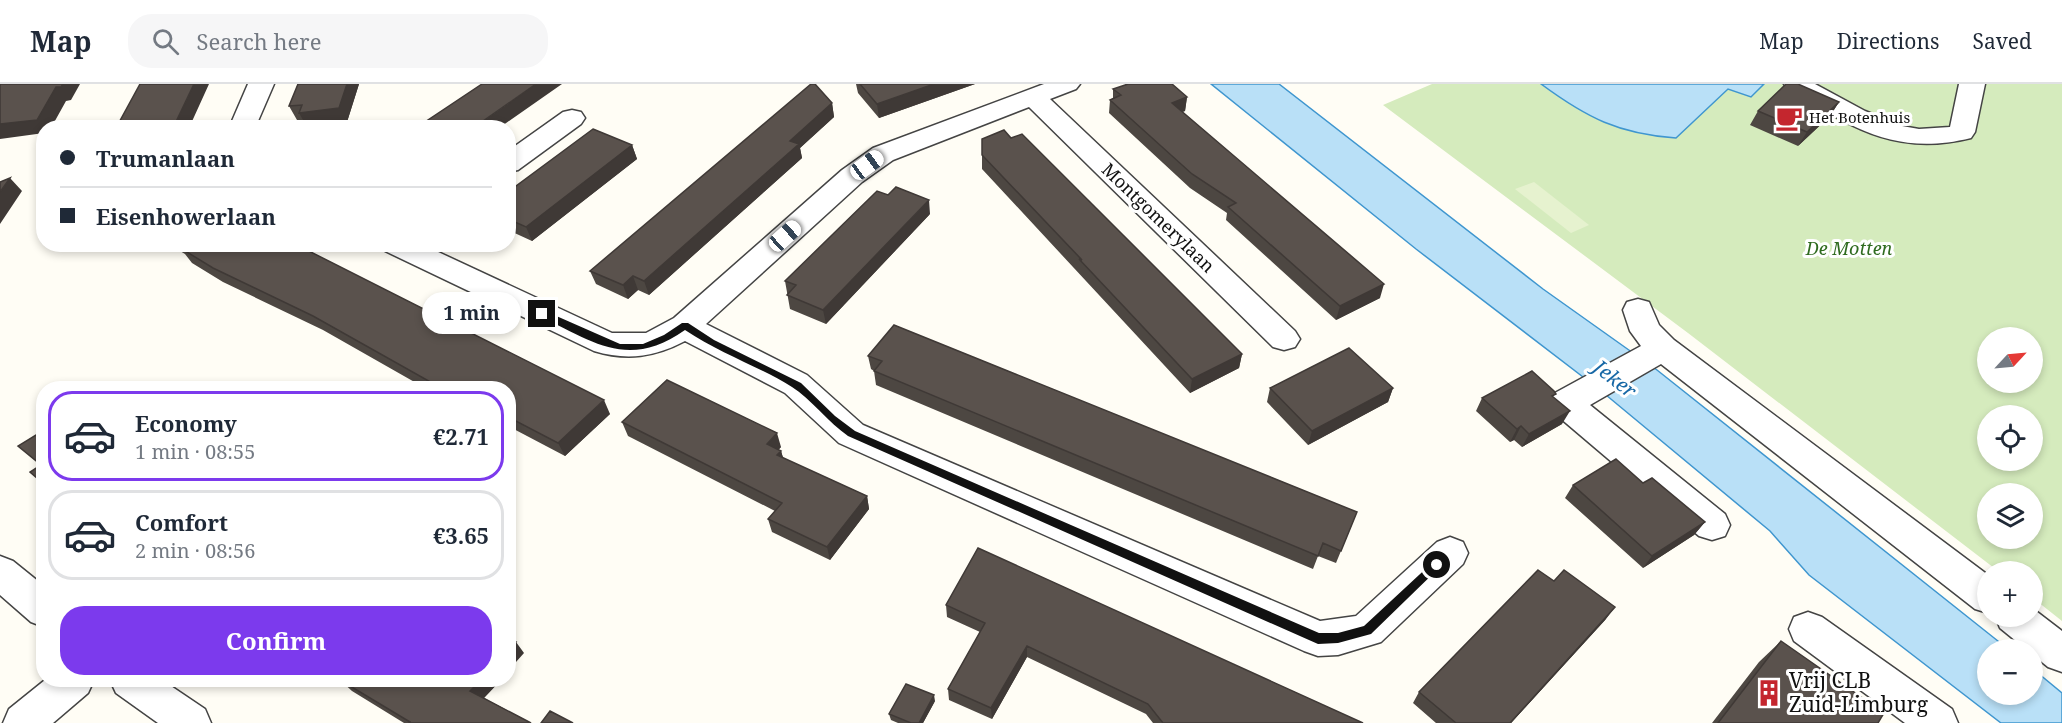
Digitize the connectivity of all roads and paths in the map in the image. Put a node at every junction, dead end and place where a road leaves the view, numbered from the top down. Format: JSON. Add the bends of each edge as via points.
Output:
{"nodes":[{"id":1,"x":261,"y":84,"type":"edge"},
{"id":2,"x":1067,"y":84,"type":"edge"},
{"id":3,"x":1797,"y":84,"type":"edge"},
{"id":4,"x":1972,"y":84,"type":"edge"},
{"id":5,"x":1032,"y":96,"type":"junction"},
{"id":6,"x":572,"y":118,"type":"dead end"},
{"id":7,"x":245,"y":120,"type":"edge"},
{"id":8,"x":516,"y":158,"type":"edge"},
{"id":9,"x":411,"y":252,"type":"edge"},
{"id":10,"x":1638,"y":310,"type":"dead end"},
{"id":11,"x":685,"y":326,"type":"junction"},
{"id":12,"x":1284,"y":339,"type":"dead end"},
{"id":13,"x":1663,"y":348,"type":"junction"},
{"id":14,"x":1712,"y":525,"type":"dead end"},
{"id":15,"x":1450,"y":553,"type":"dead end"},
{"id":16,"x":0,"y":572,"type":"edge"},
{"id":17,"x":1977,"y":589,"type":"edge"},
{"id":18,"x":36,"y":603,"type":"edge"},
{"id":19,"x":2027,"y":627,"type":"edge"},
{"id":20,"x":1808,"y":629,"type":"dead end"},
{"id":21,"x":2062,"y":654,"type":"edge"},
{"id":22,"x":66,"y":687,"type":"edge"},
{"id":23,"x":140,"y":687,"type":"edge"},
{"id":24,"x":23,"y":723,"type":"edge"},
{"id":25,"x":191,"y":723,"type":"edge"},
{"id":26,"x":1938,"y":723,"type":"edge"}],
"edges":[{"from":1,"to":7,"type":"street"},
{"from":2,"to":5,"type":"street"},
{"from":3,"to":4,"type":"street","via":[[1877,126],[1916,138],[1944,139],[1962,132]]},
{"from":5,"to":11,"type":"street","via":[[883,154],[852,176]]},
{"from":5,"to":12,"type":"street","name":"Montgomerylaan"},
{"from":6,"to":8,"type":"street"},
{"from":9,"to":11,"type":"street","via":[[613,345],[644,347]]},
{"from":10,"to":13,"type":"street","via":[[1646,331]]},
{"from":11,"to":15,"type":"street","via":[[711,343],[798,385],[851,434],[1318,639],[1367,630]]},
{"from":13,"to":14,"type":"street","via":[[1565,403]]},
{"from":13,"to":17,"type":"street"},
{"from":16,"to":18,"type":"street"},
{"from":19,"to":21,"type":"street"},
{"from":20,"to":26,"type":"street"},
{"from":22,"to":24,"type":"street"},
{"from":23,"to":25,"type":"street"}]}
